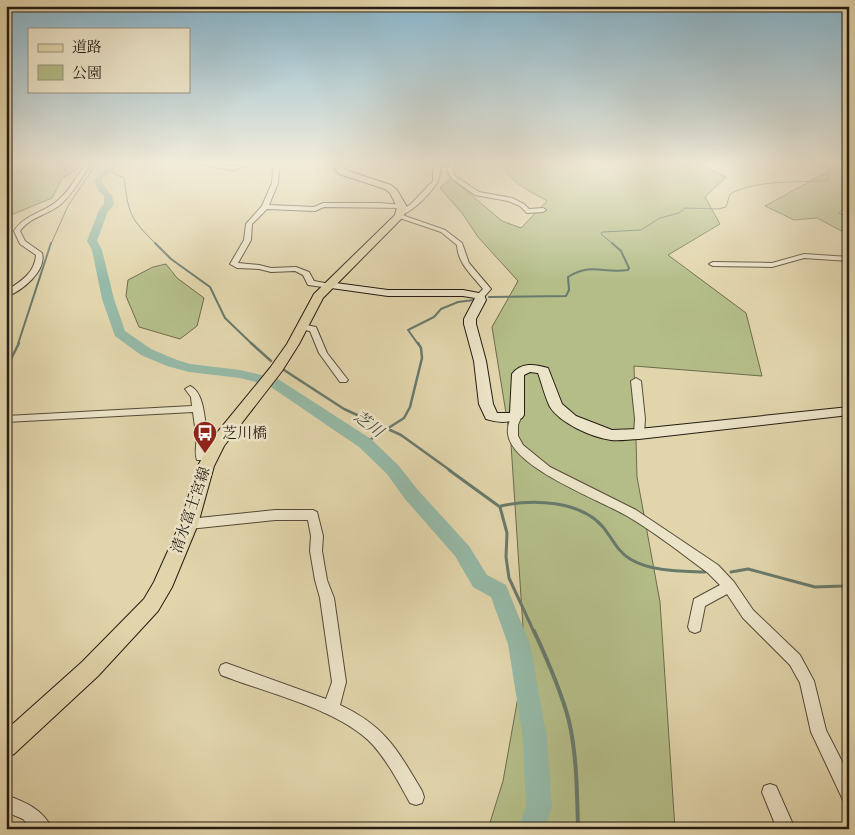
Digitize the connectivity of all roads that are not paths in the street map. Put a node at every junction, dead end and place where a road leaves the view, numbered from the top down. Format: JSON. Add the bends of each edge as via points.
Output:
{"nodes":[{"id":1,"x":59,"y":203,"type":"edge"},
{"id":2,"x":267,"y":203,"type":"edge"},
{"id":3,"x":398,"y":203,"type":"edge"},
{"id":4,"x":415,"y":203,"type":"edge"},
{"id":5,"x":517,"y":203,"type":"edge"},
{"id":6,"x":265,"y":207,"type":"junction"},
{"id":7,"x":543,"y":210,"type":"dead end"},
{"id":8,"x":401,"y":212,"type":"junction"},
{"id":9,"x":849,"y":259,"type":"edge"},
{"id":10,"x":713,"y":264,"type":"dead end"},
{"id":11,"x":328,"y":285,"type":"junction"},
{"id":12,"x":6,"y":295,"type":"edge"},
{"id":13,"x":480,"y":296,"type":"junction"},
{"id":14,"x":302,"y":327,"type":"junction"},
{"id":15,"x":343,"y":380,"type":"dead end"},
{"id":16,"x":636,"y":381,"type":"dead end"},
{"id":17,"x":190,"y":389,"type":"dead end"},
{"id":18,"x":196,"y":409,"type":"junction"},
{"id":19,"x":849,"y":411,"type":"edge"},
{"id":20,"x":517,"y":415,"type":"junction"},
{"id":21,"x":6,"y":419,"type":"edge"},
{"id":22,"x":639,"y":434,"type":"junction"},
{"id":23,"x":209,"y":443,"type":"junction"},
{"id":24,"x":201,"y":457,"type":"dead end"},
{"id":25,"x":189,"y":524,"type":"junction"},
{"id":26,"x":729,"y":586,"type":"junction"},
{"id":27,"x":694,"y":627,"type":"dead end"},
{"id":28,"x":226,"y":670,"type":"dead end"},
{"id":29,"x":331,"y":708,"type":"junction"},
{"id":30,"x":6,"y":746,"type":"edge"},
{"id":31,"x":770,"y":792,"type":"dead end"},
{"id":32,"x":849,"y":794,"type":"edge"},
{"id":33,"x":416,"y":797,"type":"dead end"},
{"id":34,"x":6,"y":803,"type":"edge"},
{"id":35,"x":43,"y":829,"type":"edge"},
{"id":36,"x":786,"y":829,"type":"edge"}],
"edges":[{"from":1,"to":12,"type":"street","via":[[24,221],[17,230],[25,246],[40,254],[40,258],[31,276]]},
{"from":2,"to":6,"type":"street"},
{"from":3,"to":8,"type":"main road"},
{"from":4,"to":8,"type":"street"},
{"from":5,"to":7,"type":"street","via":[[527,211]]},
{"from":6,"to":8,"type":"street","via":[[315,209],[323,205],[358,205]]},
{"from":6,"to":11,"type":"street","via":[[252,220],[245,247],[234,264],[271,270],[296,269],[306,274],[311,283]]},
{"from":8,"to":11,"type":"main road","name":"清水富士宮線"},
{"from":8,"to":13,"type":"street","via":[[443,231],[460,244],[460,252],[470,270],[487,288]]},
{"from":9,"to":10,"type":"street","via":[[804,256],[772,265]]},
{"from":11,"to":13,"type":"street","via":[[388,293]]},
{"from":11,"to":14,"type":"main road","name":"清水富士宮線","via":[[318,296]]},
{"from":13,"to":20,"type":"street","via":[[470,324],[480,361],[486,404],[491,416],[506,419]]},
{"from":14,"to":15,"type":"street","via":[[313,328],[323,353]]},
{"from":14,"to":23,"type":"main road","name":"清水富士宮線","via":[[275,371],[237,417]]},
{"from":16,"to":22,"type":"street"},
{"from":17,"to":18,"type":"street","via":[[196,397]]},
{"from":18,"to":21,"type":"street"},
{"from":18,"to":23,"type":"street"},
{"from":19,"to":22,"type":"street"},
{"from":20,"to":22,"type":"street","via":[[518,374],[522,369],[538,368],[547,377],[556,406],[570,419],[612,435]]},
{"from":20,"to":26,"type":"street","via":[[512,425],[513,436],[519,447],[546,470],[632,513],[713,569]]},
{"from":23,"to":24,"type":"street","via":[[200,446]]},
{"from":23,"to":25,"type":"main road","name":"清水富士宮線","via":[[206,466]]},
{"from":25,"to":29,"type":"street","via":[[275,515],[313,515],[339,682]]},
{"from":25,"to":30,"type":"main road","name":"清水富士宮線","via":[[151,605],[90,670]]},
{"from":26,"to":27,"type":"street","via":[[699,603]]},
{"from":26,"to":32,"type":"street","via":[[748,614],[795,660],[807,681],[819,732]]},
{"from":28,"to":29,"type":"street"},
{"from":29,"to":33,"type":"street","via":[[374,734]]},
{"from":31,"to":36,"type":"street"},
{"from":34,"to":35,"type":"street","via":[[29,813]]}]}
